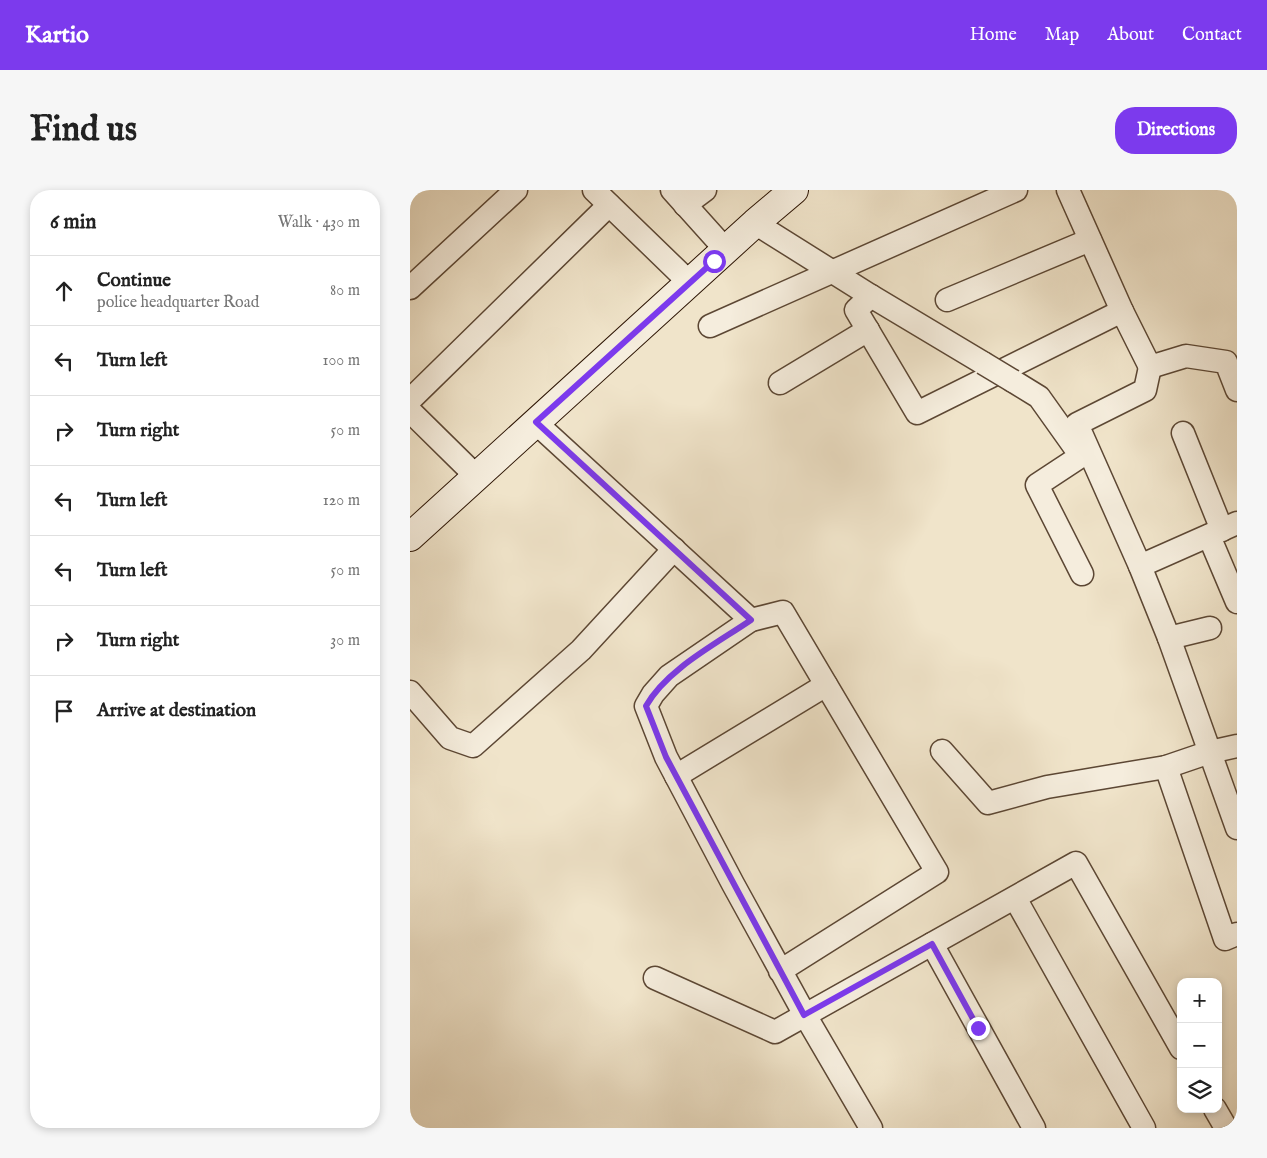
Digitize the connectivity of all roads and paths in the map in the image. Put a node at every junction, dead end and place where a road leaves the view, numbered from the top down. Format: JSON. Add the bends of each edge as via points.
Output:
{"nodes":[{"id":1,"x":516,"y":190,"type":"edge"},
{"id":2,"x":705,"y":190,"type":"edge"},
{"id":3,"x":794,"y":190,"type":"edge"},
{"id":4,"x":1016,"y":190,"type":"edge"},
{"id":5,"x":1068,"y":190,"type":"edge"},
{"id":6,"x":602,"y":198,"type":"edge"},
{"id":7,"x":678,"y":198,"type":"edge"},
{"id":8,"x":755,"y":223,"type":"junction"},
{"id":9,"x":1090,"y":240,"type":"junction"},
{"id":10,"x":726,"y":250,"type":"junction"},
{"id":11,"x":832,"y":272,"type":"junction"},
{"id":12,"x":690,"y":283,"type":"junction"},
{"id":13,"x":410,"y":288,"type":"edge"},
{"id":14,"x":871,"y":296,"type":"junction"},
{"id":15,"x":947,"y":300,"type":"dead end"},
{"id":16,"x":1122,"y":311,"type":"junction"},
{"id":17,"x":710,"y":326,"type":"dead end"},
{"id":18,"x":868,"y":330,"type":"junction"},
{"id":19,"x":1150,"y":367,"type":"junction"},
{"id":20,"x":780,"y":383,"type":"dead end"},
{"id":21,"x":1237,"y":390,"type":"edge"},
{"id":22,"x":410,"y":400,"type":"edge"},
{"id":23,"x":410,"y":411,"type":"edge"},
{"id":24,"x":536,"y":422,"type":"junction"},
{"id":25,"x":1183,"y":432,"type":"dead end"},
{"id":26,"x":477,"y":477,"type":"junction"},
{"id":27,"x":1223,"y":529,"type":"edge"},
{"id":28,"x":410,"y":537,"type":"edge"},
{"id":29,"x":674,"y":549,"type":"junction"},
{"id":30,"x":1140,"y":566,"type":"junction"},
{"id":31,"x":1082,"y":574,"type":"dead end"},
{"id":32,"x":1237,"y":602,"type":"edge"},
{"id":33,"x":751,"y":620,"type":"junction"},
{"id":34,"x":1210,"y":628,"type":"dead end"},
{"id":35,"x":1169,"y":638,"type":"junction"},
{"id":36,"x":826,"y":685,"type":"junction"},
{"id":37,"x":410,"y":692,"type":"edge"},
{"id":38,"x":1237,"y":746,"type":"edge"},
{"id":39,"x":942,"y":751,"type":"dead end"},
{"id":40,"x":1210,"y":752,"type":"junction"},
{"id":41,"x":1166,"y":767,"type":"junction"},
{"id":42,"x":676,"y":776,"type":"junction"},
{"id":43,"x":1237,"y":828,"type":"edge"},
{"id":44,"x":1014,"y":898,"type":"junction"},
{"id":45,"x":1237,"y":934,"type":"edge"},
{"id":46,"x":932,"y":944,"type":"junction"},
{"id":47,"x":780,"y":971,"type":"junction"},
{"id":48,"x":655,"y":978,"type":"dead end"},
{"id":49,"x":804,"y":1015,"type":"junction"},
{"id":50,"x":1177,"y":1041,"type":"edge"},
{"id":51,"x":1217,"y":1113,"type":"edge"},
{"id":52,"x":870,"y":1128,"type":"edge"},
{"id":53,"x":1034,"y":1128,"type":"edge"},
{"id":54,"x":1144,"y":1128,"type":"edge"},
{"id":55,"x":1226,"y":1128,"type":"edge"}],
"edges":[{"from":1,"to":13,"type":"street"},
{"from":2,"to":7,"type":"street"},
{"from":3,"to":8,"type":"street"},
{"from":4,"to":11,"type":"street"},
{"from":5,"to":9,"type":"street"},
{"from":6,"to":12,"type":"street"},
{"from":6,"to":22,"type":"street"},
{"from":7,"to":10,"type":"street"},
{"from":8,"to":10,"type":"street"},
{"from":8,"to":11,"type":"street"},
{"from":9,"to":15,"type":"street"},
{"from":9,"to":16,"type":"street"},
{"from":10,"to":12,"type":"street"},
{"from":11,"to":14,"type":"street"},
{"from":11,"to":17,"type":"street"},
{"from":12,"to":24,"type":"street"},
{"from":14,"to":18,"type":"street","via":[[856,310]]},
{"from":14,"to":31,"type":"street","bridge":true,"via":[[1039,397],[1081,456],[1037,485]]},
{"from":16,"to":18,"type":"street","via":[[917,413]]},
{"from":16,"to":19,"type":"street"},
{"from":18,"to":20,"type":"street"},
{"from":19,"to":21,"type":"street","via":[[1186,356],[1226,362]]},
{"from":19,"to":30,"type":"street","via":[[1145,390],[1077,424]]},
{"from":23,"to":26,"type":"street"},
{"from":24,"to":26,"type":"street"},
{"from":24,"to":29,"type":"street"},
{"from":25,"to":27,"type":"street"},
{"from":26,"to":28,"type":"street"},
{"from":27,"to":30,"type":"street"},
{"from":27,"to":32,"type":"street"},
{"from":29,"to":33,"type":"street"},
{"from":29,"to":37,"type":"street","via":[[581,650],[473,746],[450,738]]},
{"from":30,"to":35,"type":"street"},
{"from":33,"to":36,"type":"street","via":[[784,612]]},
{"from":33,"to":42,"type":"street","via":[[670,676],[646,706]]},
{"from":34,"to":35,"type":"street"},
{"from":35,"to":40,"type":"street"},
{"from":36,"to":42,"type":"street"},
{"from":36,"to":47,"type":"street","via":[[938,872]]},
{"from":38,"to":40,"type":"street"},
{"from":39,"to":41,"type":"street","via":[[988,803],[1047,787]]},
{"from":40,"to":41,"type":"street"},
{"from":40,"to":43,"type":"street"},
{"from":41,"to":45,"type":"street","via":[[1226,939]]},
{"from":42,"to":47,"type":"street"},
{"from":44,"to":46,"type":"street"},
{"from":44,"to":50,"type":"street","via":[[1076,863]]},
{"from":44,"to":54,"type":"street"},
{"from":46,"to":49,"type":"street"},
{"from":46,"to":53,"type":"street"},
{"from":47,"to":49,"type":"street"},
{"from":48,"to":49,"type":"street","via":[[775,1032]]},
{"from":49,"to":52,"type":"street"},
{"from":51,"to":55,"type":"street"}]}
